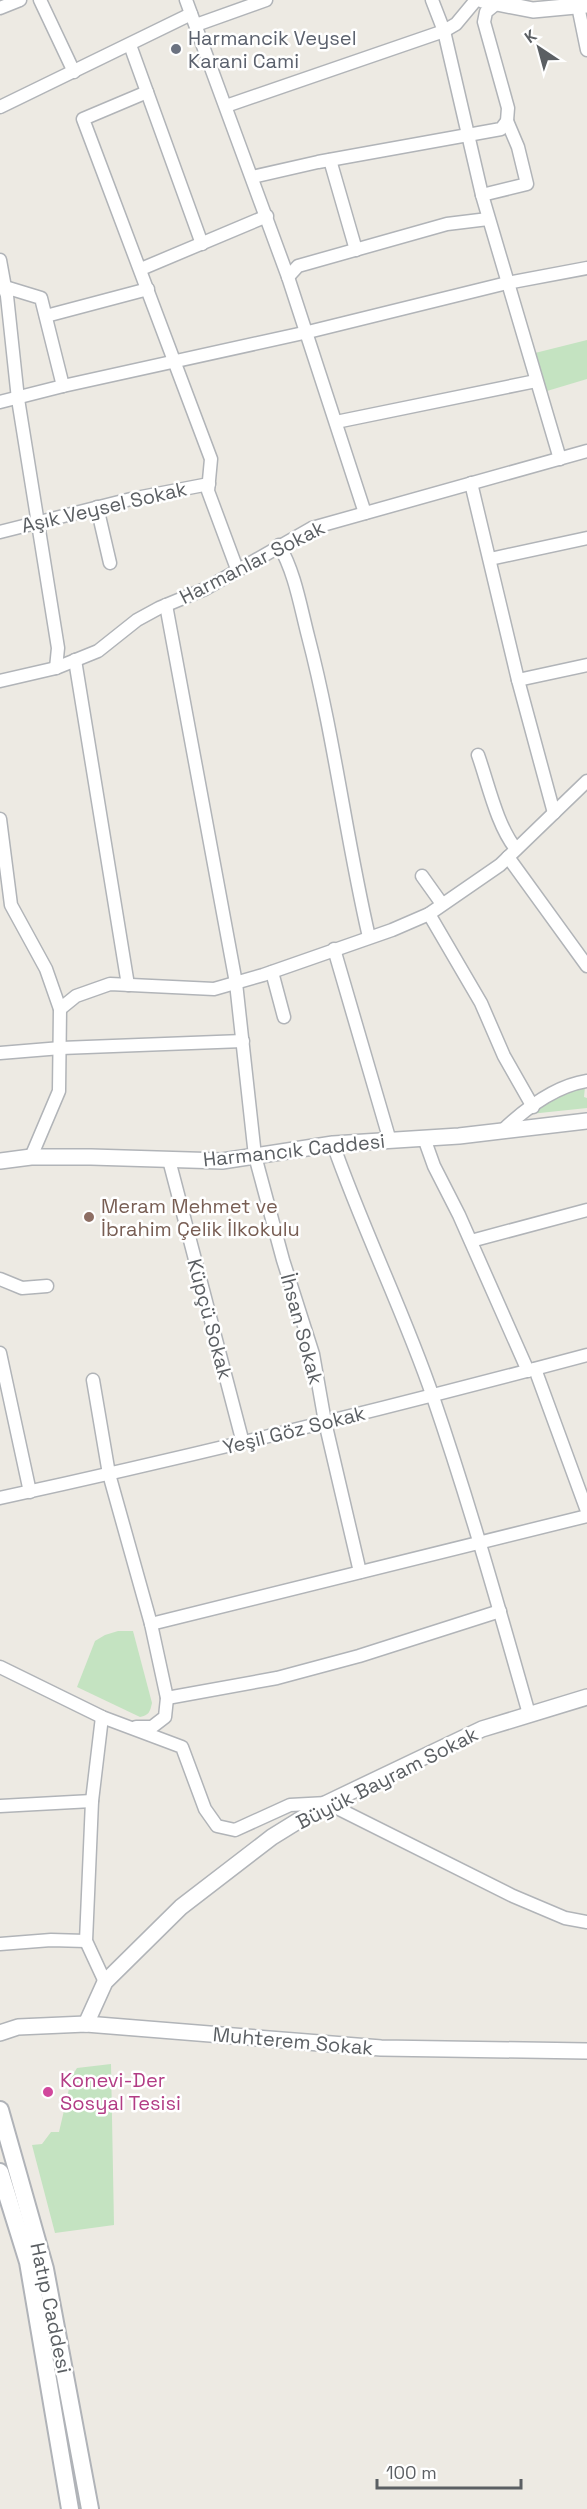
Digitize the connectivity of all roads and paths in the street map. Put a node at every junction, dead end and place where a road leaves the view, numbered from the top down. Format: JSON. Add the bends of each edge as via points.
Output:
{"nodes":[{"id":1,"x":40,"y":0,"type":"edge"},
{"id":2,"x":186,"y":0,"type":"edge"},
{"id":3,"x":266,"y":0,"type":"edge"},
{"id":4,"x":432,"y":0,"type":"edge"},
{"id":5,"x":477,"y":0,"type":"edge"},
{"id":6,"x":16,"y":1,"type":"edge"},
{"id":7,"x":490,"y":2,"type":"edge"},
{"id":8,"x":573,"y":4,"type":"edge"},
{"id":9,"x":0,"y":8,"type":"edge"},
{"id":10,"x":193,"y":20,"type":"junction"},
{"id":11,"x":444,"y":31,"type":"junction"},
{"id":12,"x":130,"y":45,"type":"junction"},
{"id":13,"x":587,"y":50,"type":"edge"},
{"id":14,"x":74,"y":72,"type":"junction"},
{"id":15,"x":147,"y":92,"type":"junction"},
{"id":16,"x":226,"y":106,"type":"junction"},
{"id":17,"x":0,"y":107,"type":"edge"},
{"id":18,"x":507,"y":121,"type":"junction"},
{"id":19,"x":467,"y":135,"type":"junction"},
{"id":20,"x":330,"y":160,"type":"junction"},
{"id":21,"x":252,"y":177,"type":"junction"},
{"id":22,"x":482,"y":195,"type":"junction"},
{"id":23,"x":267,"y":216,"type":"junction"},
{"id":24,"x":488,"y":219,"type":"junction"},
{"id":25,"x":202,"y":244,"type":"junction"},
{"id":26,"x":356,"y":250,"type":"junction"},
{"id":27,"x":0,"y":260,"type":"edge"},
{"id":28,"x":587,"y":268,"type":"edge"},
{"id":29,"x":141,"y":269,"type":"junction"},
{"id":30,"x":288,"y":277,"type":"junction"},
{"id":31,"x":507,"y":283,"type":"junction"},
{"id":32,"x":148,"y":289,"type":"junction"},
{"id":33,"x":4,"y":293,"type":"edge"},
{"id":34,"x":46,"y":316,"type":"junction"},
{"id":35,"x":308,"y":332,"type":"junction"},
{"id":36,"x":175,"y":360,"type":"junction"},
{"id":37,"x":536,"y":381,"type":"junction"},
{"id":38,"x":63,"y":386,"type":"junction"},
{"id":39,"x":18,"y":399,"type":"junction"},
{"id":40,"x":0,"y":402,"type":"edge"},
{"id":41,"x":336,"y":422,"type":"junction"},
{"id":42,"x":587,"y":452,"type":"edge"},
{"id":43,"x":560,"y":459,"type":"junction"},
{"id":44,"x":209,"y":483,"type":"junction"},
{"id":45,"x":471,"y":483,"type":"junction"},
{"id":46,"x":97,"y":507,"type":"junction"},
{"id":47,"x":365,"y":513,"type":"junction"},
{"id":48,"x":38,"y":522,"type":"junction"},
{"id":49,"x":0,"y":531,"type":"edge"},
{"id":50,"x":587,"y":540,"type":"edge"},
{"id":51,"x":279,"y":545,"type":"junction"},
{"id":52,"x":490,"y":560,"type":"junction"},
{"id":53,"x":110,"y":563,"type":"dead end"},
{"id":54,"x":237,"y":569,"type":"junction"},
{"id":55,"x":166,"y":605,"type":"junction"},
{"id":56,"x":75,"y":660,"type":"junction"},
{"id":57,"x":587,"y":665,"type":"edge"},
{"id":58,"x":56,"y":668,"type":"junction"},
{"id":59,"x":518,"y":680,"type":"junction"},
{"id":60,"x":0,"y":681,"type":"edge"},
{"id":61,"x":478,"y":754,"type":"dead end"},
{"id":62,"x":587,"y":781,"type":"edge"},
{"id":63,"x":554,"y":813,"type":"junction"},
{"id":64,"x":0,"y":819,"type":"edge"},
{"id":65,"x":512,"y":853,"type":"junction"},
{"id":66,"x":422,"y":876,"type":"dead end"},
{"id":67,"x":442,"y":904,"type":"junction"},
{"id":68,"x":429,"y":914,"type":"junction"},
{"id":69,"x":369,"y":937,"type":"junction"},
{"id":70,"x":334,"y":949,"type":"junction"},
{"id":71,"x":587,"y":966,"type":"edge"},
{"id":72,"x":272,"y":972,"type":"junction"},
{"id":73,"x":236,"y":983,"type":"junction"},
{"id":74,"x":128,"y":985,"type":"junction"},
{"id":75,"x":60,"y":1009,"type":"junction"},
{"id":76,"x":284,"y":1017,"type":"dead end"},
{"id":77,"x":243,"y":1041,"type":"junction"},
{"id":78,"x":62,"y":1048,"type":"junction"},
{"id":79,"x":0,"y":1053,"type":"edge"},
{"id":80,"x":587,"y":1081,"type":"edge"},
{"id":81,"x":533,"y":1107,"type":"junction"},
{"id":82,"x":587,"y":1120,"type":"edge"},
{"id":83,"x":502,"y":1131,"type":"junction"},
{"id":84,"x":424,"y":1138,"type":"junction"},
{"id":85,"x":390,"y":1141,"type":"junction"},
{"id":86,"x":333,"y":1144,"type":"junction"},
{"id":87,"x":255,"y":1156,"type":"junction"},
{"id":88,"x":31,"y":1157,"type":"junction"},
{"id":89,"x":169,"y":1160,"type":"junction"},
{"id":90,"x":0,"y":1161,"type":"edge"},
{"id":91,"x":587,"y":1210,"type":"edge"},
{"id":92,"x":471,"y":1241,"type":"junction"},
{"id":93,"x":0,"y":1280,"type":"edge"},
{"id":94,"x":47,"y":1286,"type":"dead end"},
{"id":95,"x":0,"y":1353,"type":"edge"},
{"id":96,"x":587,"y":1355,"type":"edge"},
{"id":97,"x":531,"y":1370,"type":"junction"},
{"id":98,"x":93,"y":1380,"type":"dead end"},
{"id":99,"x":433,"y":1396,"type":"junction"},
{"id":100,"x":5,"y":1400,"type":"edge"},
{"id":101,"x":325,"y":1422,"type":"junction"},
{"id":102,"x":243,"y":1443,"type":"junction"},
{"id":103,"x":109,"y":1474,"type":"junction"},
{"id":104,"x":30,"y":1492,"type":"junction"},
{"id":105,"x":0,"y":1498,"type":"edge"},
{"id":106,"x":587,"y":1511,"type":"edge"},
{"id":107,"x":587,"y":1516,"type":"edge"},
{"id":108,"x":480,"y":1542,"type":"junction"},
{"id":109,"x":360,"y":1572,"type":"junction"},
{"id":110,"x":500,"y":1611,"type":"junction"},
{"id":111,"x":151,"y":1624,"type":"junction"},
{"id":112,"x":0,"y":1667,"type":"edge"},
{"id":113,"x":587,"y":1697,"type":"edge"},
{"id":114,"x":168,"y":1698,"type":"junction"},
{"id":115,"x":530,"y":1714,"type":"junction"},
{"id":116,"x":102,"y":1717,"type":"junction"},
{"id":117,"x":129,"y":1727,"type":"junction"},
{"id":118,"x":92,"y":1801,"type":"junction"},
{"id":119,"x":327,"y":1803,"type":"junction"},
{"id":120,"x":0,"y":1806,"type":"edge"},
{"id":121,"x":587,"y":1922,"type":"edge"},
{"id":122,"x":86,"y":1941,"type":"junction"},
{"id":123,"x":0,"y":1944,"type":"edge"},
{"id":124,"x":105,"y":1982,"type":"junction"},
{"id":125,"x":86,"y":2024,"type":"junction"},
{"id":126,"x":0,"y":2033,"type":"edge"},
{"id":127,"x":587,"y":2050,"type":"edge"},
{"id":128,"x":0,"y":2110,"type":"edge"},
{"id":129,"x":0,"y":2172,"type":"edge"},
{"id":130,"x":70,"y":2509,"type":"edge"},
{"id":131,"x":90,"y":2509,"type":"edge"}],
"edges":[{"from":1,"to":14,"type":"street"},
{"from":2,"to":10,"type":"street"},
{"from":3,"to":10,"type":"street"},
{"from":4,"to":11,"type":"street"},
{"from":5,"to":11,"type":"street","via":[[456,24]]},
{"from":6,"to":9,"type":"street"},
{"from":7,"to":8,"type":"street","via":[[533,10]]},
{"from":7,"to":18,"type":"street","via":[[483,22],[508,108]]},
{"from":8,"to":13,"type":"street"},
{"from":10,"to":12,"type":"street"},
{"from":10,"to":16,"type":"street"},
{"from":11,"to":16,"type":"street"},
{"from":11,"to":19,"type":"street"},
{"from":12,"to":14,"type":"street"},
{"from":12,"to":15,"type":"street"},
{"from":14,"to":17,"type":"street"},
{"from":15,"to":25,"type":"street"},
{"from":15,"to":29,"type":"street","via":[[83,119]]},
{"from":16,"to":21,"type":"street"},
{"from":18,"to":19,"type":"street","via":[[501,129]]},
{"from":18,"to":22,"type":"street","via":[[527,184]]},
{"from":19,"to":20,"type":"street"},
{"from":19,"to":22,"type":"street"},
{"from":20,"to":21,"type":"street"},
{"from":20,"to":26,"type":"street"},
{"from":21,"to":23,"type":"street"},
{"from":22,"to":24,"type":"street"},
{"from":23,"to":25,"type":"street"},
{"from":23,"to":30,"type":"street"},
{"from":24,"to":26,"type":"street","via":[[447,224]]},
{"from":24,"to":31,"type":"street"},
{"from":25,"to":29,"type":"street"},
{"from":26,"to":30,"type":"street","via":[[298,266]]},
{"from":27,"to":33,"type":"street"},
{"from":28,"to":31,"type":"street"},
{"from":29,"to":32,"type":"street"},
{"from":30,"to":35,"type":"street"},
{"from":31,"to":35,"type":"street"},
{"from":31,"to":37,"type":"street"},
{"from":32,"to":34,"type":"street"},
{"from":32,"to":36,"type":"street"},
{"from":33,"to":34,"type":"street","via":[[41,298]]},
{"from":33,"to":39,"type":"street"},
{"from":34,"to":38,"type":"street"},
{"from":35,"to":36,"type":"street"},
{"from":35,"to":41,"type":"street"},
{"from":36,"to":38,"type":"street"},
{"from":36,"to":44,"type":"street","via":[[211,459]]},
{"from":37,"to":41,"type":"street"},
{"from":37,"to":43,"type":"street"},
{"from":38,"to":39,"type":"street"},
{"from":39,"to":40,"type":"street"},
{"from":39,"to":48,"type":"street"},
{"from":41,"to":47,"type":"street"},
{"from":42,"to":43,"type":"street","name":"Harmanlar Sokak"},
{"from":43,"to":45,"type":"street","name":"Harmanlar Sokak"},
{"from":44,"to":46,"type":"street","name":"Aşık Veysel Sokak"},
{"from":44,"to":54,"type":"street","via":[[208,491]]},
{"from":45,"to":47,"type":"street","name":"Harmanlar Sokak"},
{"from":45,"to":52,"type":"street"},
{"from":46,"to":48,"type":"street","name":"Aşık Veysel Sokak"},
{"from":46,"to":53,"type":"street"},
{"from":47,"to":51,"type":"street","name":"Harmanlar Sokak","via":[[312,528]]},
{"from":48,"to":49,"type":"street","name":"Aşık Veysel Sokak"},
{"from":48,"to":58,"type":"street","via":[[57,648]]},
{"from":50,"to":52,"type":"street"},
{"from":51,"to":54,"type":"street","name":"Harmanlar Sokak"},
{"from":51,"to":69,"type":"street","via":[[289,562],[313,655]]},
{"from":52,"to":59,"type":"street"},
{"from":54,"to":55,"type":"street","name":"Harmanlar Sokak","via":[[205,589]]},
{"from":55,"to":56,"type":"street","name":"Harmanlar Sokak","via":[[137,620],[98,651]]},
{"from":55,"to":73,"type":"street","name":"İhsan Sokak"},
{"from":56,"to":58,"type":"street","name":"Harmanlar Sokak"},
{"from":56,"to":74,"type":"street"},
{"from":57,"to":59,"type":"street"},
{"from":58,"to":60,"type":"street","name":"Harmanlar Sokak"},
{"from":59,"to":63,"type":"street"},
{"from":61,"to":65,"type":"street"},
{"from":62,"to":63,"type":"street"},
{"from":63,"to":65,"type":"street"},
{"from":64,"to":75,"type":"street","via":[[11,905],[46,969]]},
{"from":65,"to":67,"type":"street"},
{"from":65,"to":71,"type":"street"},
{"from":66,"to":67,"type":"street"},
{"from":67,"to":68,"type":"street"},
{"from":68,"to":69,"type":"street"},
{"from":68,"to":81,"type":"street","via":[[481,1003],[504,1056]]},
{"from":69,"to":70,"type":"street"},
{"from":70,"to":72,"type":"street"},
{"from":70,"to":85,"type":"street"},
{"from":72,"to":73,"type":"street"},
{"from":72,"to":76,"type":"street"},
{"from":73,"to":74,"type":"street","via":[[214,989]]},
{"from":73,"to":77,"type":"street","name":"İhsan Sokak"},
{"from":74,"to":75,"type":"street","via":[[110,984],[76,996]]},
{"from":75,"to":78,"type":"street"},
{"from":77,"to":78,"type":"street"},
{"from":77,"to":87,"type":"street","name":"İhsan Sokak"},
{"from":78,"to":79,"type":"street"},
{"from":78,"to":88,"type":"street","via":[[59,1091]]},
{"from":80,"to":81,"type":"street","via":[[560,1089]]},
{"from":81,"to":83,"type":"street"},
{"from":82,"to":83,"type":"street","name":"Harmancık Caddesi"},
{"from":83,"to":84,"type":"street","name":"Harmancık Caddesi"},
{"from":84,"to":85,"type":"street","name":"Harmancık Caddesi"},
{"from":84,"to":92,"type":"street"},
{"from":85,"to":86,"type":"street","name":"Harmancık Caddesi"},
{"from":86,"to":87,"type":"street","name":"Harmancık Caddesi"},
{"from":86,"to":99,"type":"street"},
{"from":87,"to":89,"type":"street","name":"Harmancık Caddesi","via":[[222,1161]]},
{"from":87,"to":101,"type":"street","name":"İhsan Sokak","via":[[313,1354]]},
{"from":88,"to":89,"type":"street","name":"Harmancık Caddesi"},
{"from":88,"to":90,"type":"street","name":"Harmancık Caddesi"},
{"from":89,"to":102,"type":"street","name":"Küpçü Sokak"},
{"from":91,"to":92,"type":"street"},
{"from":92,"to":97,"type":"street"},
{"from":93,"to":94,"type":"street","via":[[22,1288]]},
{"from":95,"to":100,"type":"street"},
{"from":96,"to":97,"type":"street","name":"Yeşil Göz Sokak"},
{"from":97,"to":99,"type":"street","name":"Yeşil Göz Sokak"},
{"from":97,"to":106,"type":"street"},
{"from":98,"to":103,"type":"street"},
{"from":99,"to":101,"type":"street","name":"Yeşil Göz Sokak"},
{"from":99,"to":108,"type":"street"},
{"from":100,"to":104,"type":"street"},
{"from":101,"to":102,"type":"street","name":"Yeşil Göz Sokak"},
{"from":101,"to":109,"type":"street","name":"İhsan Sokak"},
{"from":102,"to":103,"type":"street","name":"Yeşil Göz Sokak"},
{"from":103,"to":104,"type":"street","name":"Yeşil Göz Sokak"},
{"from":103,"to":111,"type":"street"},
{"from":104,"to":105,"type":"street","name":"Yeşil Göz Sokak"},
{"from":107,"to":108,"type":"street"},
{"from":108,"to":109,"type":"street"},
{"from":108,"to":110,"type":"street"},
{"from":109,"to":111,"type":"street"},
{"from":110,"to":114,"type":"street","via":[[277,1678]]},
{"from":110,"to":115,"type":"street"},
{"from":111,"to":114,"type":"street"},
{"from":112,"to":116,"type":"street"},
{"from":113,"to":115,"type":"street","name":"Büyük Bayram Sokak"},
{"from":114,"to":117,"type":"street","via":[[165,1717],[152,1727]]},
{"from":115,"to":119,"type":"street","name":"Büyük Bayram Sokak","via":[[482,1729]]},
{"from":116,"to":117,"type":"street"},
{"from":116,"to":118,"type":"street"},
{"from":117,"to":119,"type":"street","via":[[182,1747],[205,1809],[217,1826],[235,1830],[290,1805]]},
{"from":118,"to":120,"type":"street"},
{"from":118,"to":122,"type":"street"},
{"from":119,"to":121,"type":"street","via":[[513,1896],[565,1918]]},
{"from":119,"to":124,"type":"street","name":"Büyük Bayram Sokak","via":[[272,1837],[182,1907]]},
{"from":122,"to":123,"type":"street"},
{"from":122,"to":124,"type":"street"},
{"from":124,"to":125,"type":"street","name":"Büyük Bayram Sokak"},
{"from":125,"to":126,"type":"street","name":"Muhterem Sokak","via":[[18,2027]]},
{"from":125,"to":127,"type":"street","name":"Muhterem Sokak","via":[[381,2048]]},
{"from":128,"to":131,"type":"main road","name":"Hatıp Caddesi","via":[[45,2268]]},
{"from":129,"to":130,"type":"main road","name":"Hatıp Caddesi","via":[[28,2262]]}]}
